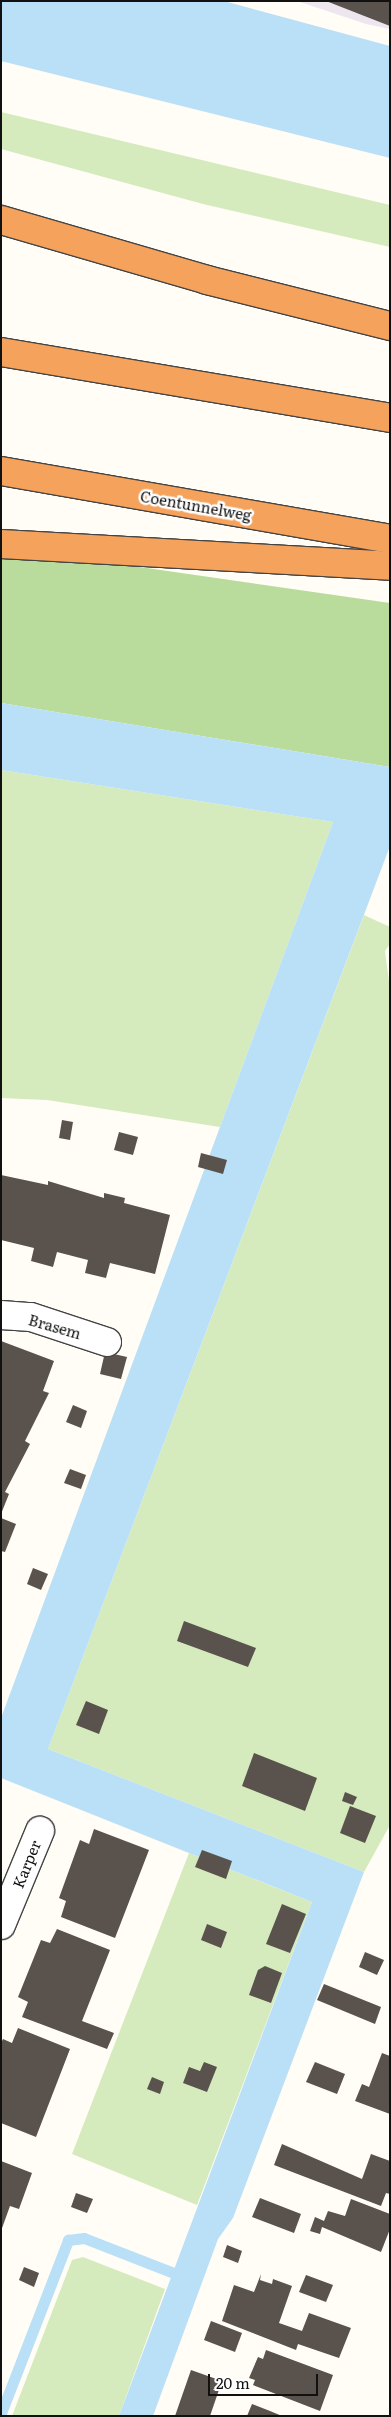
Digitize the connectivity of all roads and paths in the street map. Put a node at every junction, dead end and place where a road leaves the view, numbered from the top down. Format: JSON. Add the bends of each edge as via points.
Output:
{"nodes":[{"id":1,"x":1,"y":220,"type":"edge"},
{"id":2,"x":390,"y":326,"type":"edge"},
{"id":3,"x":1,"y":352,"type":"edge"},
{"id":4,"x":390,"y":418,"type":"edge"},
{"id":5,"x":1,"y":471,"type":"edge"},
{"id":6,"x":390,"y":538,"type":"edge"},
{"id":7,"x":1,"y":544,"type":"edge"},
{"id":8,"x":390,"y":566,"type":"edge"},
{"id":9,"x":1,"y":1315,"type":"edge"},
{"id":10,"x":107,"y":1342,"type":"dead end"},
{"id":11,"x":40,"y":1830,"type":"dead end"},
{"id":12,"x":1,"y":1925,"type":"edge"}],
"edges":[{"from":1,"to":2,"type":"highway","via":[[207,280]]},
{"from":3,"to":4,"type":"highway"},
{"from":5,"to":6,"type":"highway","name":"Coentunnelweg"},
{"from":7,"to":8,"type":"highway"},
{"from":9,"to":10,"type":"street","name":"Brasem","via":[[31,1317]]},
{"from":11,"to":12,"type":"street","name":"Karper"}]}
